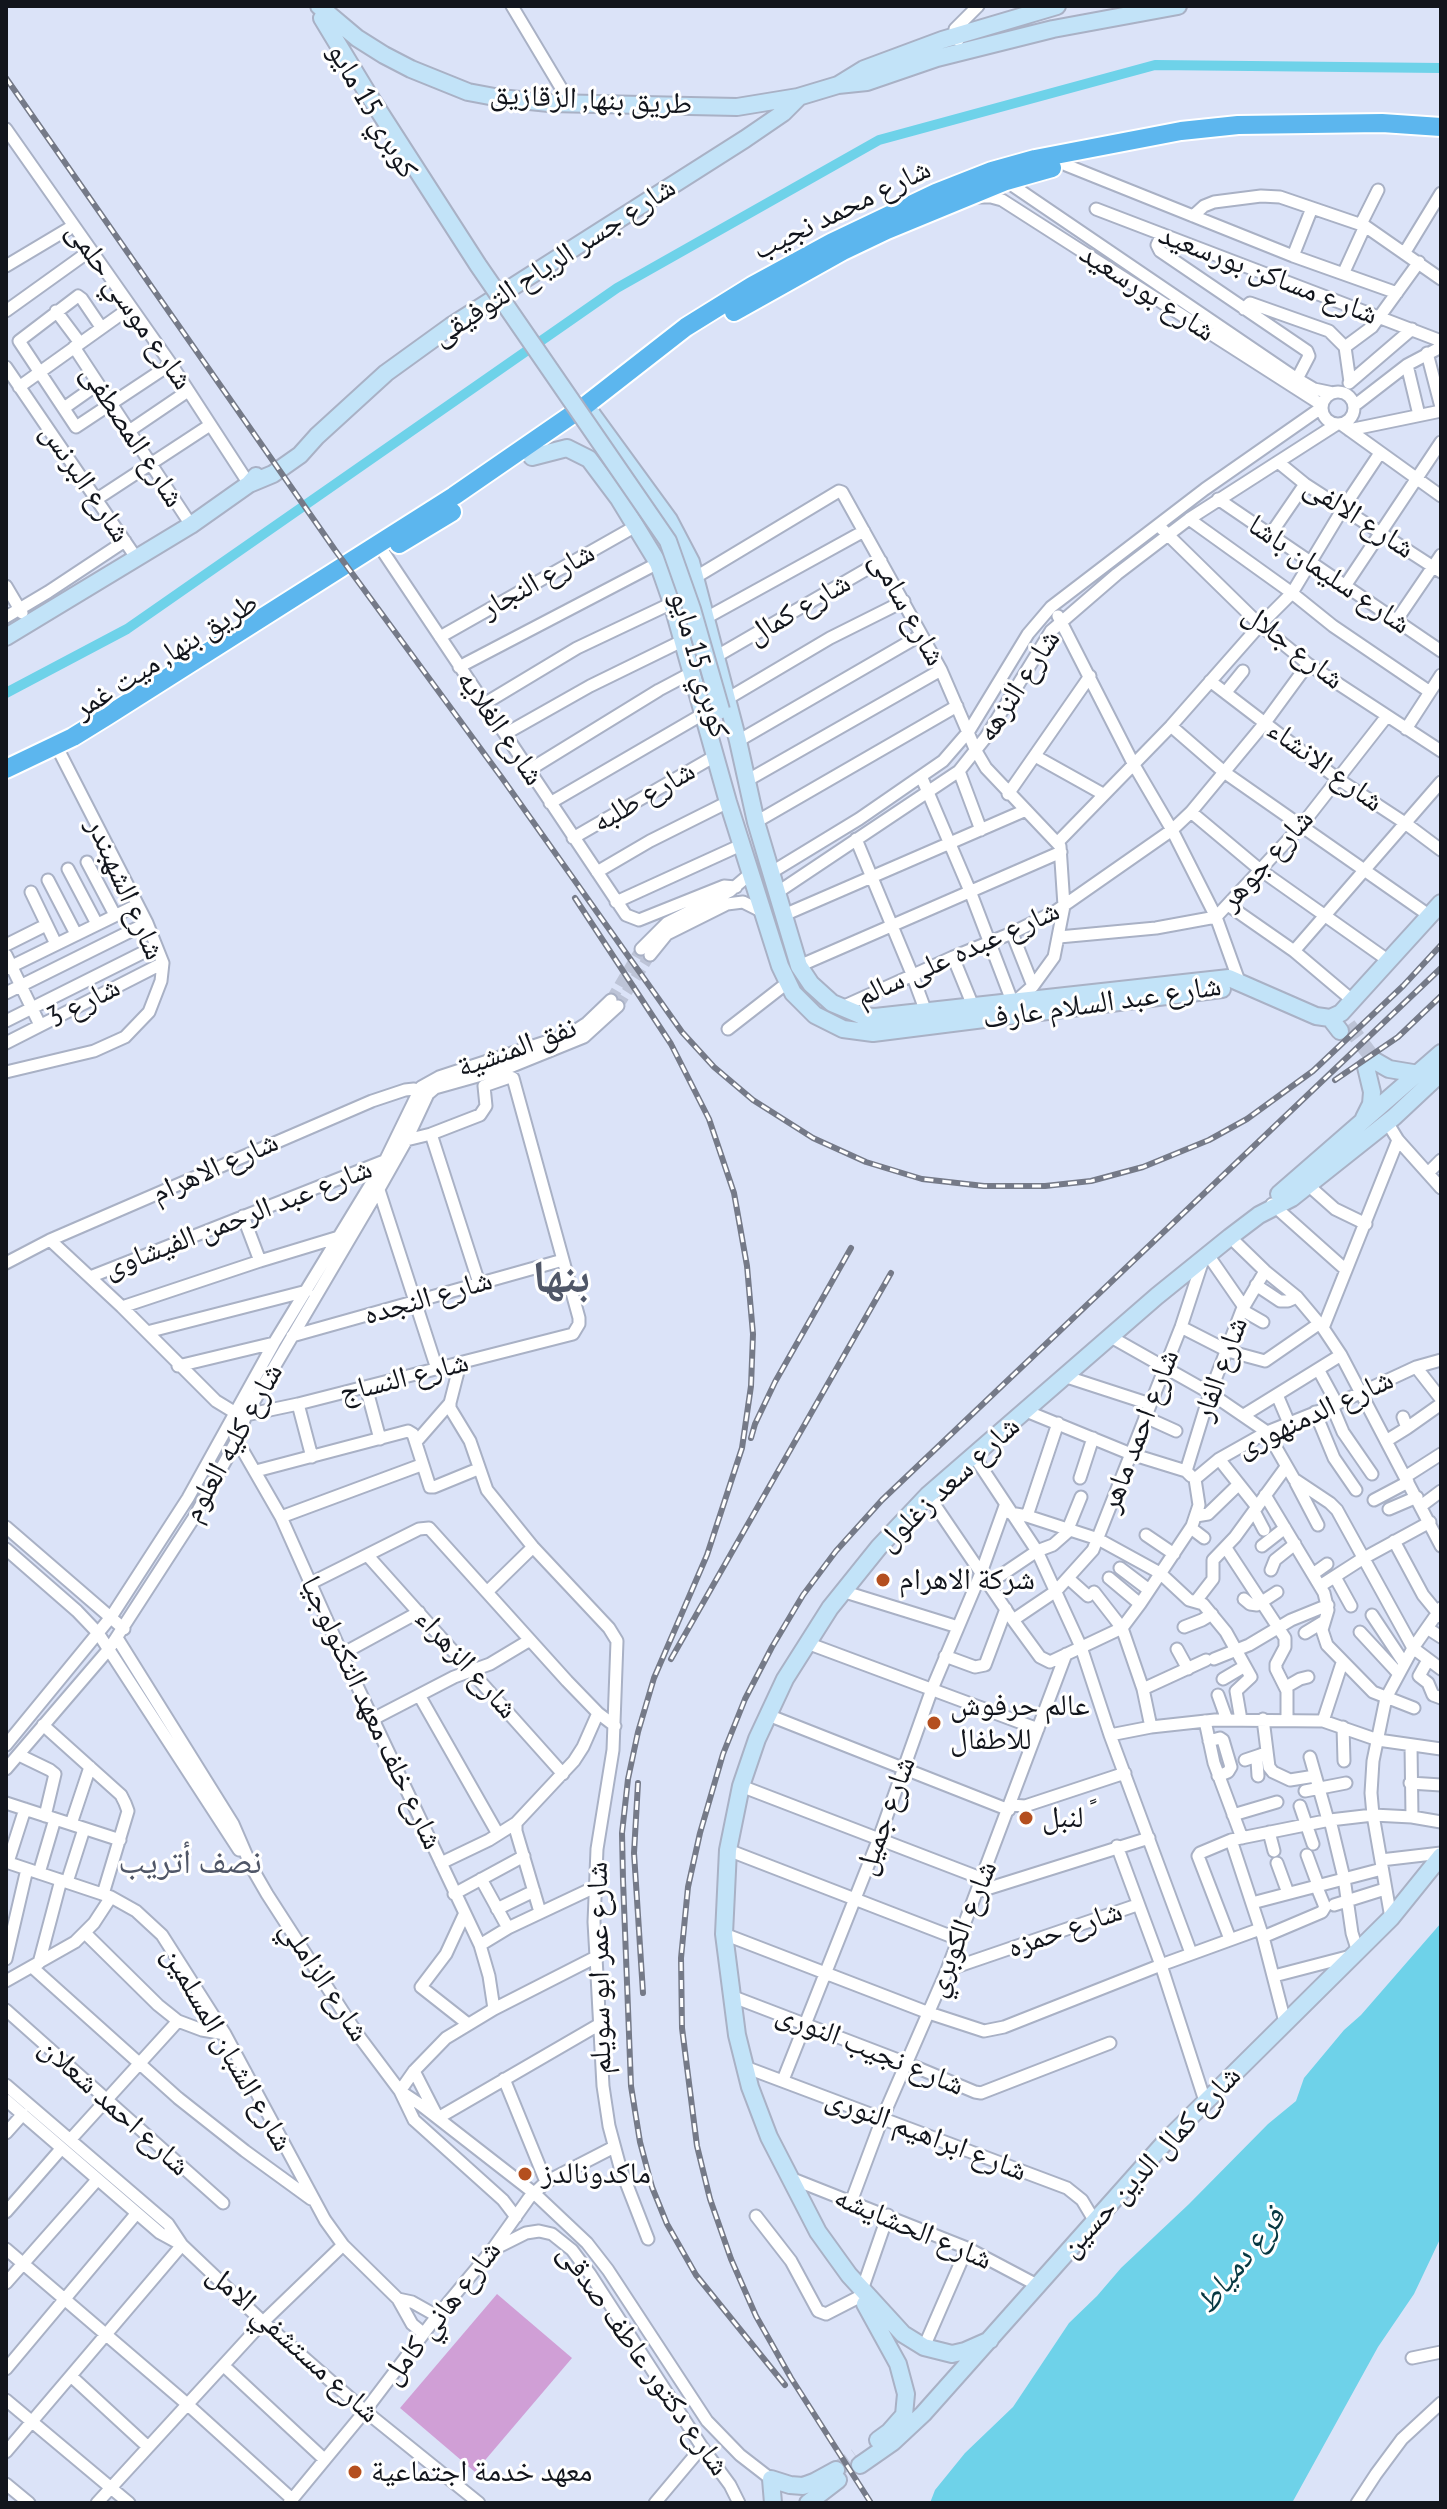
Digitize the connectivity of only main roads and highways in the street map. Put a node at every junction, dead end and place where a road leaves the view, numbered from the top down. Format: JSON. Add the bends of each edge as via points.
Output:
{"nodes":[{"id":1,"x":317,"y":6,"type":"edge"},
{"id":2,"x":1057,"y":6,"type":"edge"},
{"id":3,"x":1178,"y":6,"type":"edge"},
{"id":4,"x":326,"y":23,"type":"junction"},
{"id":5,"x":373,"y":49,"type":"junction"},
{"id":6,"x":353,"y":68,"type":"junction"},
{"id":7,"x":838,"y":85,"type":"junction"},
{"id":8,"x":364,"y":96,"type":"junction"},
{"id":9,"x":798,"y":97,"type":"junction"},
{"id":10,"x":737,"y":107,"type":"junction"},
{"id":11,"x":1441,"y":127,"type":"edge"},
{"id":12,"x":1200,"y":135,"type":"junction"},
{"id":13,"x":1441,"y":137,"type":"edge"},
{"id":14,"x":745,"y":139,"type":"junction"},
{"id":15,"x":1168,"y":140,"type":"junction"},
{"id":16,"x":777,"y":280,"type":"junction"},
{"id":17,"x":756,"y":291,"type":"junction"},
{"id":18,"x":591,"y":413,"type":"junction"},
{"id":19,"x":532,"y":457,"type":"junction"},
{"id":20,"x":446,"y":509,"type":"junction"},
{"id":21,"x":350,"y":569,"type":"junction"},
{"id":22,"x":6,"y":637,"type":"edge"},
{"id":23,"x":129,"y":709,"type":"junction"},
{"id":24,"x":716,"y":709,"type":"junction"},
{"id":25,"x":738,"y":741,"type":"joint"},
{"id":26,"x":6,"y":769,"type":"edge"},
{"id":27,"x":6,"y":780,"type":"edge"},
{"id":28,"x":728,"y":802,"type":"junction"},
{"id":29,"x":1436,"y":910,"type":"edge"},
{"id":30,"x":811,"y":984,"type":"junction"},
{"id":31,"x":790,"y":988,"type":"junction"},
{"id":32,"x":1017,"y":1003,"type":"junction"},
{"id":33,"x":837,"y":1005,"type":"junction"},
{"id":34,"x":822,"y":1019,"type":"junction"},
{"id":35,"x":1441,"y":1053,"type":"edge"},
{"id":36,"x":1441,"y":1073,"type":"edge"},
{"id":37,"x":1419,"y":1074,"type":"junction"},
{"id":38,"x":1358,"y":1126,"type":"junction"},
{"id":39,"x":1268,"y":1208,"type":"junction"},
{"id":40,"x":1441,"y":1854,"type":"edge"},
{"id":41,"x":861,"y":2293,"type":"junction"},
{"id":42,"x":990,"y":2340,"type":"junction"},
{"id":43,"x":858,"y":2460,"type":"joint"},
{"id":44,"x":773,"y":2503,"type":"edge"},
{"id":45,"x":808,"y":2503,"type":"edge"}],
"edges":[{"from":1,"to":4,"type":"main road","name":"طريق بنها, الزقازيق"},
{"from":1,"to":5,"type":"main road","name":"طريق بنها, الزقازيق"},
{"from":2,"to":7,"type":"main road","name":"طريق بنها, الزقازيق","via":[[957,35],[864,69]]},
{"from":3,"to":7,"type":"main road","name":"طريق بنها, الزقازيق","via":[[1053,29],[867,82]]},
{"from":4,"to":6,"type":"main road","name":"كوبري 15 مايو"},
{"from":4,"to":8,"type":"main road","name":"كوبري 15 مايو","via":[[334,48]]},
{"from":5,"to":6,"type":"main road","via":[[360,55]]},
{"from":5,"to":10,"type":"main road","name":"طريق بنها, الزقازيق","via":[[468,92],[500,98]]},
{"from":6,"to":8,"type":"main road","name":"كوبري 15 مايو"},
{"from":7,"to":9,"type":"main road","name":"طريق بنها, الزقازيق"},
{"from":8,"to":24,"type":"main road","name":"كوبري 15 مايو","via":[[457,250],[658,544]]},
{"from":9,"to":10,"type":"main road","name":"طريق بنها, الزقازيق"},
{"from":9,"to":14,"type":"main road","name":"شارع جسر الرياح التوفيقى"},
{"from":10,"to":14,"type":"main road","via":[[749,124]]},
{"from":11,"to":12,"type":"highway","name":"شارع محمد نجيب","via":[[1238,125]]},
{"from":12,"to":13,"type":"highway","name":"شارع محمد نجيب"},
{"from":12,"to":15,"type":"highway","name":"شارع محمد نجيب"},
{"from":14,"to":22,"type":"main road","name":"شارع جسر الرياح التوفيقى","via":[[451,326],[386,373],[280,470],[249,484]]},
{"from":15,"to":16,"type":"highway","name":"شارع محمد نجيب","via":[[1006,181]]},
{"from":15,"to":16,"type":"highway","name":"شارع محمد نجيب","via":[[1035,159],[992,171],[883,217]]},
{"from":16,"to":17,"type":"highway","name":"شارع محمد نجيب"},
{"from":17,"to":18,"type":"highway","name":"شارع محمد نجيب"},
{"from":17,"to":20,"type":"highway","name":"شارع محمد نجيب","via":[[686,327]]},
{"from":18,"to":19,"type":"highway","name":"شارع محمد نجيب"},
{"from":18,"to":24,"type":"main road","name":"شارع عبد السلام عارف","via":[[685,548],[717,656]]},
{"from":19,"to":20,"type":"highway","name":"شارع محمد نجيب"},
{"from":19,"to":24,"type":"main road","name":"شارع عبد السلام عارف","via":[[560,448],[589,459],[658,563],[691,673]]},
{"from":20,"to":21,"type":"highway","name":"شارع محمد نجيب"},
{"from":20,"to":21,"type":"highway","name":"شارع محمد نجيب","via":[[384,553]]},
{"from":21,"to":23,"type":"highway","name":"طريق بنها, ميت غمر"},
{"from":23,"to":26,"type":"highway","name":"طريق بنها, ميت غمر"},
{"from":23,"to":27,"type":"highway","name":"طريق بنها, ميت غمر","via":[[61,755]]},
{"from":24,"to":25,"type":"main road","name":"كوبري 15 مايو","via":[[729,735]]},
{"from":24,"to":28,"type":"main road","name":"شارع عبد السلام عارف","via":[[715,756]]},
{"from":24,"to":28,"type":"main road","name":"كوبري 15 مايو","via":[[735,790]]},
{"from":25,"to":30,"type":"main road","name":"شارع عبد السلام عارف","via":[[799,966]]},
{"from":28,"to":31,"type":"main road","name":"شارع عبد السلام عارف"},
{"from":29,"to":32,"type":"main road","name":"شارع عبد السلام عارف","via":[[1342,1017],[1316,1016],[1239,981],[1230,988]]},
{"from":30,"to":31,"type":"main road","via":[[804,994]]},
{"from":30,"to":33,"type":"main road","name":"شارع عبد السلام عارف"},
{"from":31,"to":34,"type":"main road","name":"شارع عبد السلام عارف"},
{"from":32,"to":33,"type":"main road","name":"شارع عبد السلام عارف","via":[[869,1017]]},
{"from":32,"to":34,"type":"main road","name":"شارع عبد السلام عارف","via":[[865,1034]]},
{"from":33,"to":34,"type":"main road","via":[[822,1009]]},
{"from":35,"to":37,"type":"main road","name":"شارع سعد زغلول"},
{"from":36,"to":39,"type":"main road","name":"شارع سعد زغلول","via":[[1308,1185]]},
{"from":37,"to":38,"type":"main road","name":"شارع سعد زغلول"},
{"from":37,"to":38,"type":"main road","via":[[1370,1064],[1371,1104]]},
{"from":38,"to":39,"type":"main road","name":"شارع سعد زغلول"},
{"from":39,"to":41,"type":"main road","name":"شارع سعد زغلول","via":[[928,1495],[842,1591],[785,1679],[757,1739],[728,1850],[724,1934],[737,2035],[769,2137],[818,2232]]},
{"from":40,"to":42,"type":"main road","name":"شارع كمال الدين حسين","via":[[1391,1918],[1205,2101]]},
{"from":41,"to":42,"type":"main road","name":"شارع سعد زغلول","via":[[924,2347],[952,2354]]},
{"from":41,"to":43,"type":"main road","name":"شارع سعد زغلول","via":[[898,2364],[906,2405],[904,2415]]},
{"from":42,"to":43,"type":"main road","name":"شارع كمال الدين حسين","via":[[908,2430]]},
{"from":44,"to":45,"type":"main road","name":"شارع دكتور عاطف صدقى","via":[[771,2479],[803,2486],[838,2474]]}]}
